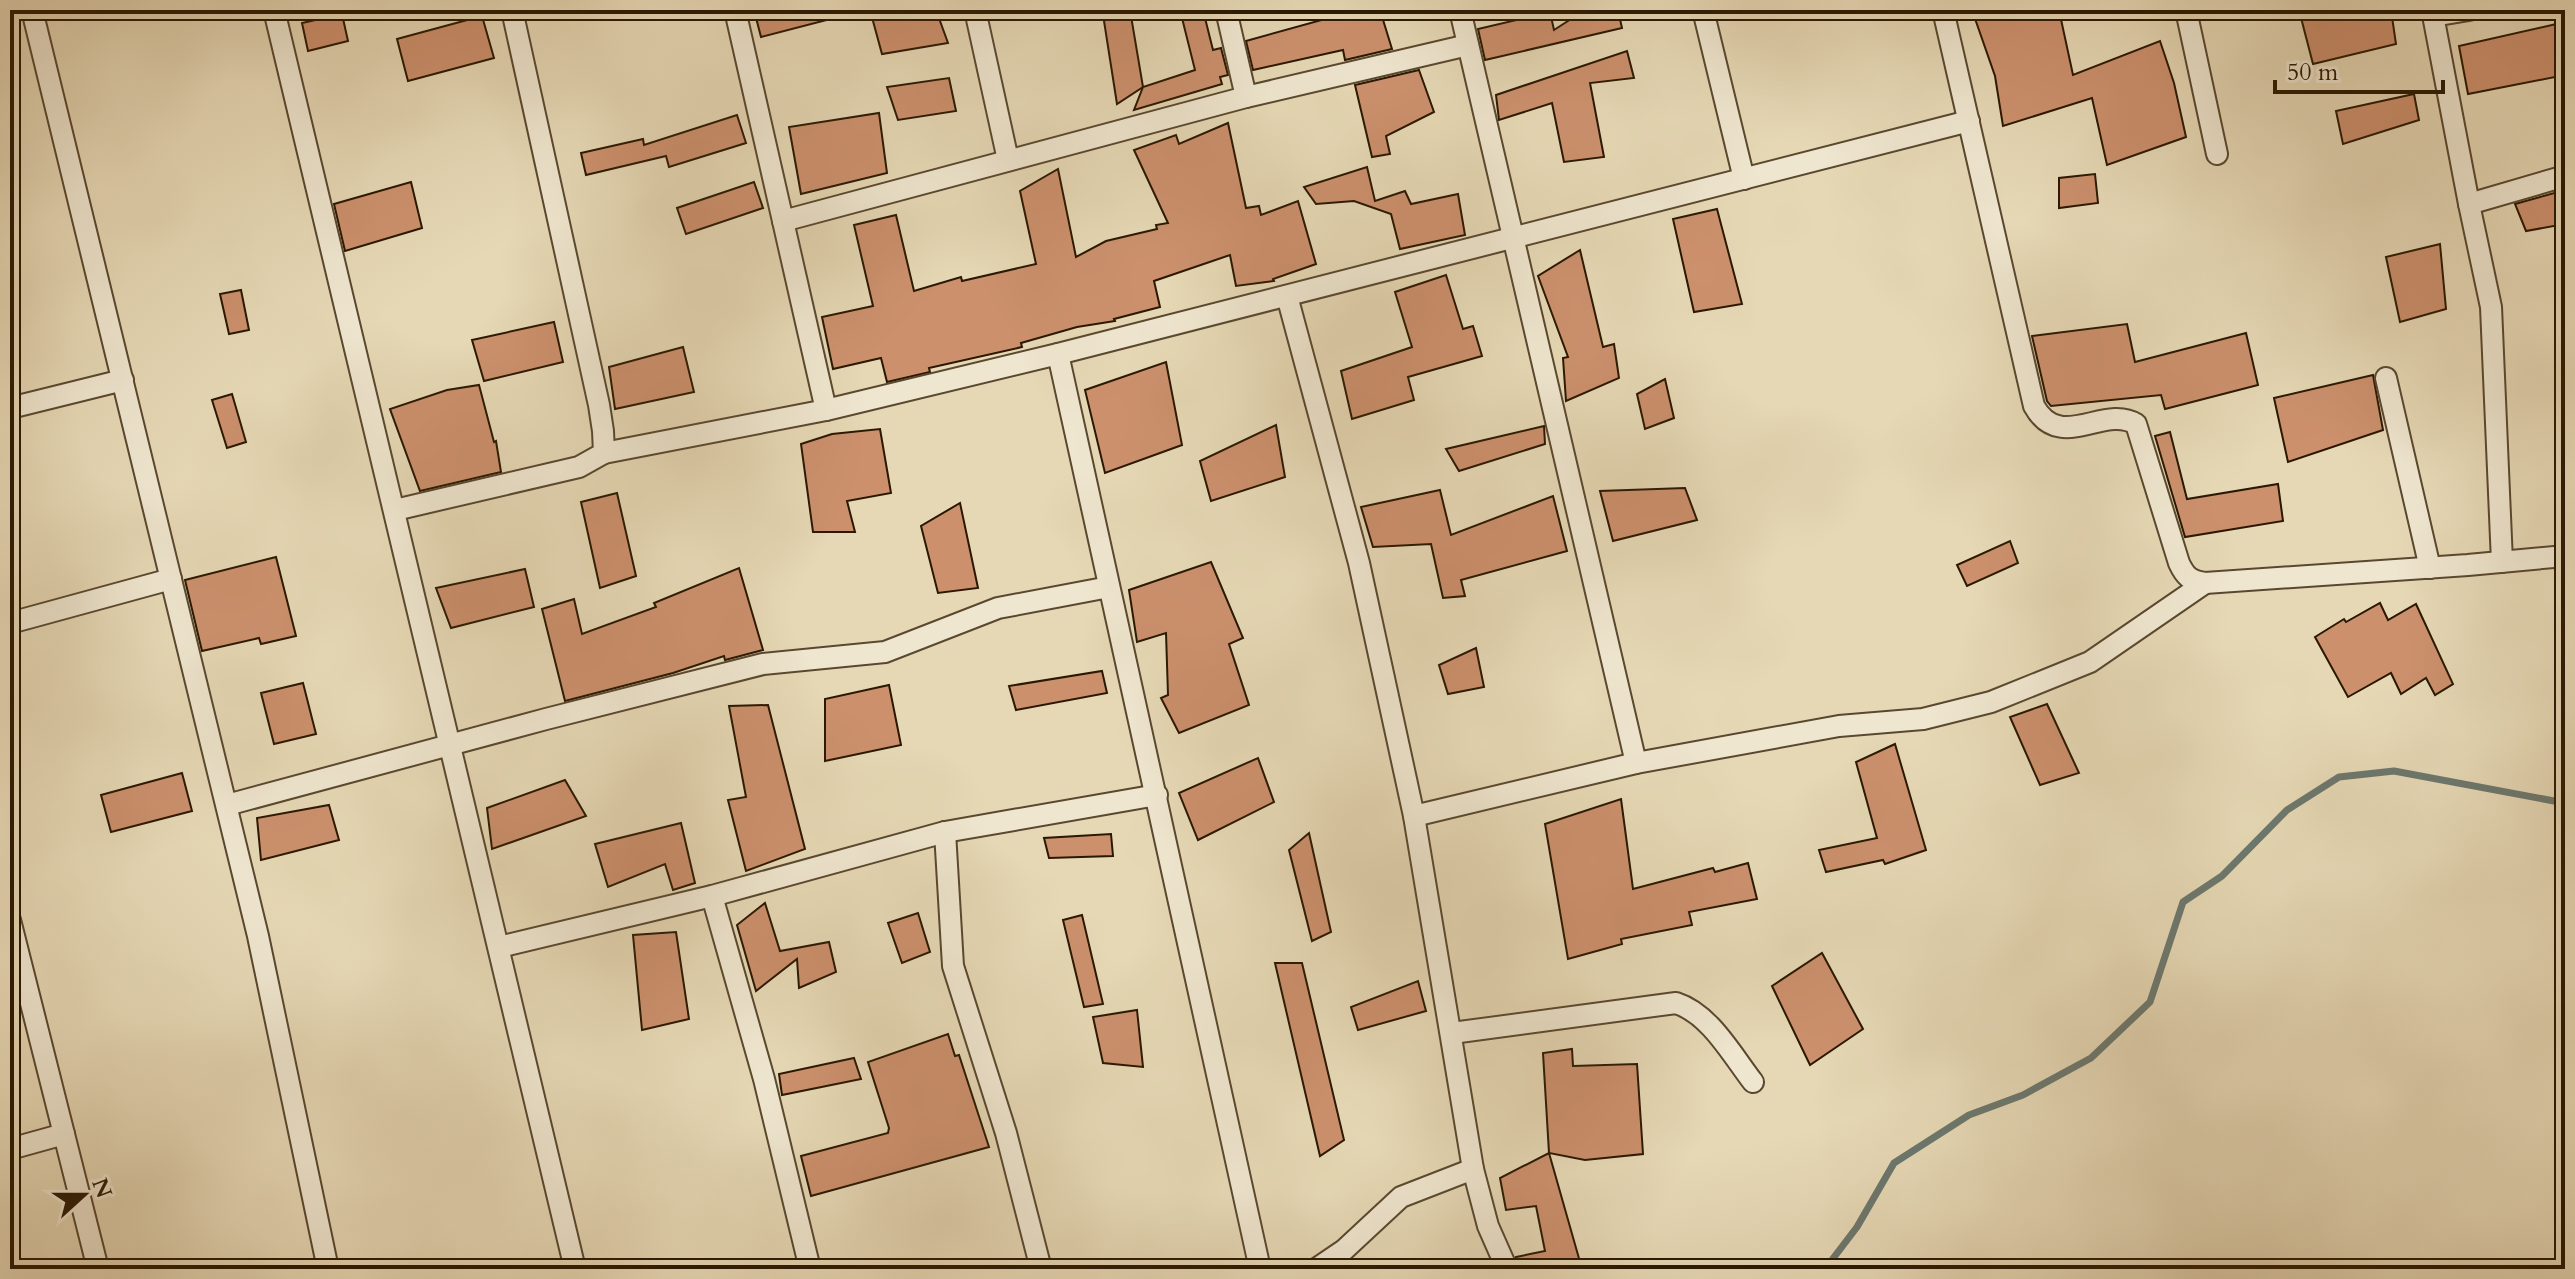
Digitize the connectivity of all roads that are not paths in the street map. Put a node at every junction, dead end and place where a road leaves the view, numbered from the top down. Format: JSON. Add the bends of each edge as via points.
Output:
{"nodes":[{"id":1,"x":32,"y":10,"type":"edge"},
{"id":2,"x":274,"y":10,"type":"edge"},
{"id":3,"x":512,"y":10,"type":"edge"},
{"id":4,"x":735,"y":10,"type":"edge"},
{"id":5,"x":975,"y":10,"type":"edge"},
{"id":6,"x":1226,"y":10,"type":"edge"},
{"id":7,"x":1460,"y":10,"type":"edge"},
{"id":8,"x":1703,"y":10,"type":"edge"},
{"id":9,"x":1943,"y":10,"type":"edge"},
{"id":10,"x":2186,"y":10,"type":"edge"},
{"id":11,"x":2469,"y":10,"type":"edge"},
{"id":12,"x":2433,"y":13,"type":"edge"},
{"id":13,"x":1468,"y":45,"type":"junction"},
{"id":14,"x":1246,"y":97,"type":"junction"},
{"id":15,"x":1969,"y":121,"type":"junction"},
{"id":16,"x":2217,"y":154,"type":"dead end"},
{"id":17,"x":1008,"y":160,"type":"junction"},
{"id":18,"x":2565,"y":176,"type":"edge"},
{"id":19,"x":1744,"y":179,"type":"junction"},
{"id":20,"x":2469,"y":204,"type":"junction"},
{"id":21,"x":783,"y":221,"type":"junction"},
{"id":22,"x":1513,"y":238,"type":"junction"},
{"id":23,"x":1287,"y":296,"type":"junction"},
{"id":24,"x":1058,"y":354,"type":"junction"},
{"id":25,"x":2386,"y":378,"type":"dead end"},
{"id":26,"x":123,"y":380,"type":"junction"},
{"id":27,"x":10,"y":408,"type":"edge"},
{"id":28,"x":826,"y":410,"type":"junction"},
{"id":29,"x":604,"y":453,"type":"junction"},
{"id":30,"x":395,"y":510,"type":"junction"},
{"id":31,"x":2565,"y":556,"type":"edge"},
{"id":32,"x":2502,"y":562,"type":"junction"},
{"id":33,"x":2430,"y":568,"type":"junction"},
{"id":34,"x":171,"y":579,"type":"junction"},
{"id":35,"x":2205,"y":583,"type":"junction"},
{"id":36,"x":1109,"y":587,"type":"junction"},
{"id":37,"x":10,"y":623,"type":"edge"},
{"id":38,"x":450,"y":745,"type":"junction"},
{"id":39,"x":1636,"y":763,"type":"junction"},
{"id":40,"x":1157,"y":795,"type":"junction"},
{"id":41,"x":227,"y":805,"type":"junction"},
{"id":42,"x":1414,"y":816,"type":"junction"},
{"id":43,"x":945,"y":832,"type":"junction"},
{"id":44,"x":712,"y":896,"type":"junction"},
{"id":45,"x":10,"y":920,"type":"edge"},
{"id":46,"x":499,"y":947,"type":"junction"},
{"id":47,"x":1452,"y":1033,"type":"junction"},
{"id":48,"x":1753,"y":1082,"type":"dead end"},
{"id":49,"x":64,"y":1134,"type":"junction"},
{"id":50,"x":10,"y":1149,"type":"edge"},
{"id":51,"x":1473,"y":1169,"type":"junction"},
{"id":52,"x":98,"y":1269,"type":"edge"},
{"id":53,"x":328,"y":1269,"type":"edge"},
{"id":54,"x":575,"y":1269,"type":"edge"},
{"id":55,"x":810,"y":1269,"type":"edge"},
{"id":56,"x":1041,"y":1269,"type":"edge"},
{"id":57,"x":1260,"y":1269,"type":"edge"},
{"id":58,"x":1316,"y":1269,"type":"edge"},
{"id":59,"x":1507,"y":1269,"type":"edge"}],
"edges":[{"from":1,"to":26,"type":"street"},
{"from":2,"to":30,"type":"street"},
{"from":3,"to":29,"type":"street","via":[[599,405]]},
{"from":4,"to":21,"type":"street"},
{"from":5,"to":17,"type":"street"},
{"from":6,"to":14,"type":"street"},
{"from":7,"to":13,"type":"street"},
{"from":8,"to":19,"type":"street"},
{"from":9,"to":15,"type":"street"},
{"from":10,"to":16,"type":"street"},
{"from":11,"to":12,"type":"street"},
{"from":12,"to":20,"type":"street"},
{"from":13,"to":14,"type":"street"},
{"from":13,"to":22,"type":"street"},
{"from":14,"to":17,"type":"street"},
{"from":15,"to":19,"type":"street"},
{"from":15,"to":35,"type":"street","via":[[2034,406],[2046,423],[2058,427],[2121,420],[2136,424],[2179,563],[2192,581]]},
{"from":17,"to":21,"type":"street"},
{"from":18,"to":20,"type":"street"},
{"from":19,"to":22,"type":"street"},
{"from":20,"to":32,"type":"street","via":[[2491,307]]},
{"from":21,"to":28,"type":"street"},
{"from":22,"to":23,"type":"street"},
{"from":22,"to":39,"type":"street"},
{"from":23,"to":24,"type":"street"},
{"from":23,"to":42,"type":"street","via":[[1359,563]]},
{"from":24,"to":28,"type":"street"},
{"from":24,"to":36,"type":"street"},
{"from":25,"to":33,"type":"street"},
{"from":26,"to":27,"type":"street"},
{"from":26,"to":34,"type":"street"},
{"from":28,"to":29,"type":"street"},
{"from":29,"to":30,"type":"street","via":[[579,467]]},
{"from":30,"to":38,"type":"street"},
{"from":31,"to":32,"type":"street"},
{"from":32,"to":33,"type":"street"},
{"from":33,"to":35,"type":"street"},
{"from":34,"to":37,"type":"street"},
{"from":34,"to":41,"type":"street"},
{"from":35,"to":39,"type":"street","via":[[2090,662],[1991,702],[1923,719],[1839,726]]},
{"from":36,"to":38,"type":"street","via":[[998,608],[885,652],[763,664]]},
{"from":36,"to":40,"type":"street"},
{"from":38,"to":41,"type":"street"},
{"from":38,"to":46,"type":"street"},
{"from":39,"to":42,"type":"street"},
{"from":40,"to":43,"type":"street"},
{"from":40,"to":57,"type":"street"},
{"from":41,"to":53,"type":"street"},
{"from":42,"to":47,"type":"street"},
{"from":43,"to":44,"type":"street"},
{"from":43,"to":56,"type":"street","via":[[953,966],[1006,1133]]},
{"from":44,"to":46,"type":"street"},
{"from":44,"to":55,"type":"street"},
{"from":45,"to":49,"type":"street"},
{"from":46,"to":54,"type":"street"},
{"from":47,"to":48,"type":"street","via":[[1676,1003],[1701,1017]]},
{"from":47,"to":51,"type":"street"},
{"from":49,"to":50,"type":"street"},
{"from":49,"to":52,"type":"street"},
{"from":51,"to":58,"type":"street","via":[[1401,1197]]},
{"from":51,"to":59,"type":"street","via":[[1488,1226]]}]}
